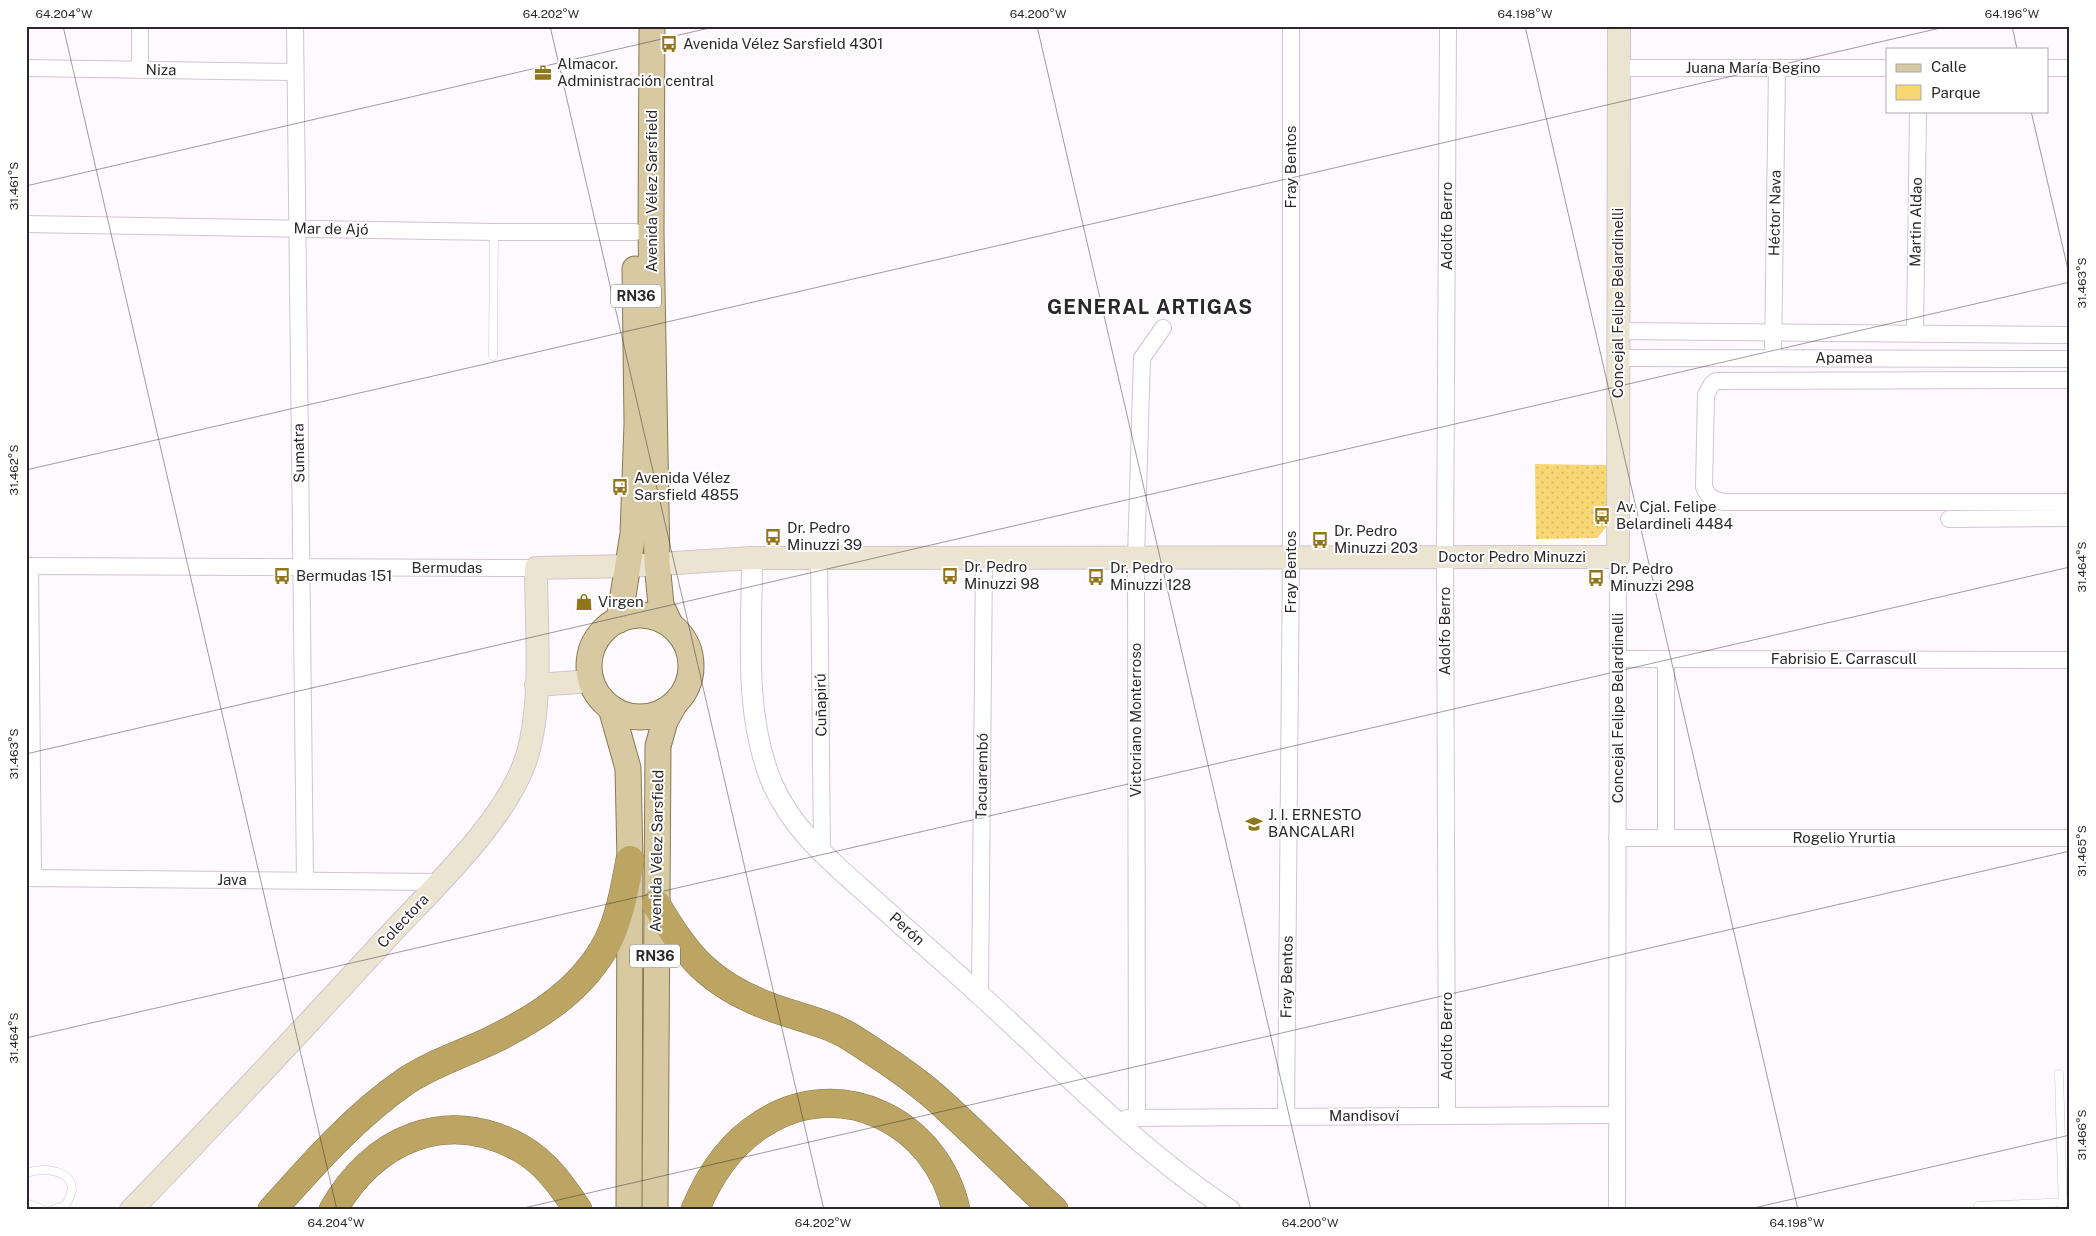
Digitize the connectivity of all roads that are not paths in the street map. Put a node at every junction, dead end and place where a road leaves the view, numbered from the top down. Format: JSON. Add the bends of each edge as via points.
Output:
{"nodes":[{"id":1,"x":140,"y":26,"type":"edge"},
{"id":2,"x":295,"y":26,"type":"edge"},
{"id":3,"x":636,"y":26,"type":"edge"},
{"id":4,"x":652,"y":26,"type":"edge"},
{"id":5,"x":1291,"y":26,"type":"edge"},
{"id":6,"x":1448,"y":26,"type":"edge"},
{"id":7,"x":1619,"y":26,"type":"edge"},
{"id":8,"x":26,"y":68,"type":"edge"},
{"id":9,"x":1619,"y":68,"type":"junction"},
{"id":10,"x":1776,"y":68,"type":"junction"},
{"id":11,"x":1886,"y":68,"type":"edge"},
{"id":12,"x":2048,"y":68,"type":"edge"},
{"id":13,"x":2070,"y":68,"type":"edge"},
{"id":14,"x":140,"y":70,"type":"junction"},
{"id":15,"x":295,"y":72,"type":"junction"},
{"id":16,"x":1918,"y":112,"type":"edge"},
{"id":17,"x":26,"y":224,"type":"edge"},
{"id":18,"x":297,"y":228,"type":"junction"},
{"id":19,"x":494,"y":232,"type":"junction"},
{"id":20,"x":635,"y":232,"type":"junction"},
{"id":21,"x":1163,"y":328,"type":"dead end"},
{"id":22,"x":1618,"y":331,"type":"junction"},
{"id":23,"x":1774,"y":332,"type":"junction"},
{"id":24,"x":1915,"y":333,"type":"junction"},
{"id":25,"x":2070,"y":336,"type":"edge"},
{"id":26,"x":493,"y":356,"type":"dead end"},
{"id":27,"x":1773,"y":357,"type":"junction"},
{"id":28,"x":1618,"y":358,"type":"junction"},
{"id":29,"x":2069,"y":358,"type":"edge"},
{"id":30,"x":2070,"y":380,"type":"edge"},
{"id":31,"x":2070,"y":502,"type":"edge"},
{"id":32,"x":1949,"y":518,"type":"dead end"},
{"id":33,"x":2070,"y":518,"type":"edge"},
{"id":34,"x":819,"y":557,"type":"junction"},
{"id":35,"x":1136,"y":557,"type":"junction"},
{"id":36,"x":1291,"y":557,"type":"junction"},
{"id":37,"x":1445,"y":557,"type":"junction"},
{"id":38,"x":1618,"y":557,"type":"junction"},
{"id":39,"x":752,"y":558,"type":"junction"},
{"id":40,"x":984,"y":558,"type":"junction"},
{"id":41,"x":657,"y":563,"type":"junction"},
{"id":42,"x":28,"y":566,"type":"edge"},
{"id":43,"x":629,"y":566,"type":"junction"},
{"id":44,"x":301,"y":567,"type":"junction"},
{"id":45,"x":536,"y":568,"type":"junction"},
{"id":46,"x":619,"y":620,"type":"junction"},
{"id":47,"x":670,"y":624,"type":"junction"},
{"id":48,"x":1618,"y":659,"type":"junction"},
{"id":49,"x":1666,"y":659,"type":"junction"},
{"id":50,"x":2070,"y":660,"type":"edge"},
{"id":51,"x":592,"y":681,"type":"junction"},
{"id":52,"x":536,"y":685,"type":"junction"},
{"id":53,"x":674,"y":705,"type":"junction"},
{"id":54,"x":611,"y":708,"type":"junction"},
{"id":55,"x":1617,"y":838,"type":"junction"},
{"id":56,"x":1666,"y":838,"type":"junction"},
{"id":57,"x":2070,"y":838,"type":"edge"},
{"id":58,"x":822,"y":854,"type":"junction"},
{"id":59,"x":630,"y":860,"type":"junction"},
{"id":60,"x":30,"y":878,"type":"edge"},
{"id":61,"x":304,"y":880,"type":"junction"},
{"id":62,"x":439,"y":882,"type":"junction"},
{"id":63,"x":656,"y":904,"type":"junction"},
{"id":64,"x":980,"y":994,"type":"junction"},
{"id":65,"x":2059,"y":1074,"type":"dead end"},
{"id":66,"x":1617,"y":1115,"type":"junction"},
{"id":67,"x":1448,"y":1116,"type":"junction"},
{"id":68,"x":1286,"y":1117,"type":"junction"},
{"id":69,"x":1112,"y":1118,"type":"junction"},
{"id":70,"x":1137,"y":1118,"type":"junction"},
{"id":71,"x":26,"y":1173,"type":"edge"},
{"id":72,"x":26,"y":1203,"type":"edge"},
{"id":73,"x":2065,"y":1205,"type":"edge"},
{"id":74,"x":1978,"y":1206,"type":"dead end"},
{"id":75,"x":44,"y":1210,"type":"edge"},
{"id":76,"x":52,"y":1210,"type":"edge"},
{"id":77,"x":131,"y":1210,"type":"edge"},
{"id":78,"x":272,"y":1210,"type":"edge"},
{"id":79,"x":333,"y":1210,"type":"edge"},
{"id":80,"x":578,"y":1210,"type":"edge"},
{"id":81,"x":629,"y":1210,"type":"edge"},
{"id":82,"x":655,"y":1210,"type":"edge"},
{"id":83,"x":695,"y":1210,"type":"edge"},
{"id":84,"x":956,"y":1210,"type":"edge"},
{"id":85,"x":1054,"y":1210,"type":"edge"},
{"id":86,"x":1230,"y":1210,"type":"edge"},
{"id":87,"x":1616,"y":1210,"type":"edge"}],
"edges":[{"from":1,"to":14,"type":"street"},
{"from":2,"to":15,"type":"street","name":"Sumatra"},
{"from":3,"to":20,"type":"main road","name":"Avenida Vélez Sarsfield","number":"RN36"},
{"from":4,"to":41,"type":"main road","name":"Avenida Vélez Sarsfield","number":"RN36","via":[[651,232]]},
{"from":5,"to":36,"type":"street","name":"Fray Bentos"},
{"from":6,"to":37,"type":"street","name":"Adolfo Berro"},
{"from":7,"to":9,"type":"main road","name":"Concejal Felipe Belardinelli"},
{"from":8,"to":14,"type":"street","name":"Niza"},
{"from":9,"to":10,"type":"street","name":"Juana María Begino"},
{"from":9,"to":22,"type":"main road","name":"Concejal Felipe Belardinelli"},
{"from":10,"to":11,"type":"street","name":"Juana María Begino"},
{"from":10,"to":23,"type":"street","name":"Héctor Nava"},
{"from":12,"to":13,"type":"street"},
{"from":14,"to":15,"type":"street","name":"Niza"},
{"from":15,"to":18,"type":"street","name":"Sumatra"},
{"from":16,"to":24,"type":"street","name":"Martin Aldao"},
{"from":17,"to":18,"type":"street","name":"Mar de Ajó"},
{"from":18,"to":19,"type":"street","name":"Mar de Ajó"},
{"from":18,"to":44,"type":"street","name":"Sumatra"},
{"from":19,"to":20,"type":"street","name":"Mar de Ajó"},
{"from":19,"to":26,"type":"lane"},
{"from":20,"to":43,"type":"main road","name":"Avenida Vélez Sarsfield","number":"RN36","via":[[637,423]]},
{"from":21,"to":35,"type":"street","name":"Victoriano Monterroso","via":[[1142,358]]},
{"from":22,"to":23,"type":"street","name":"Apamea"},
{"from":22,"to":28,"type":"main road","name":"Concejal Felipe Belardinelli"},
{"from":23,"to":24,"type":"street","name":"Apamea"},
{"from":23,"to":27,"type":"street","name":"Héctor Nava"},
{"from":24,"to":25,"type":"street","name":"Apamea"},
{"from":25,"to":29,"type":"street"},
{"from":27,"to":28,"type":"street","name":"Apamea"},
{"from":27,"to":29,"type":"street","name":"Apamea"},
{"from":28,"to":38,"type":"main road","name":"Concejal Felipe Belardinelli"},
{"from":30,"to":31,"type":"street","via":[[1716,381],[1706,395],[1704,487],[1712,499],[1724,502]]},
{"from":32,"to":33,"type":"street"},
{"from":34,"to":39,"type":"main road","name":"Doctor Pedro Minuzzi"},
{"from":34,"to":40,"type":"main road","name":"Doctor Pedro Minuzzi"},
{"from":34,"to":58,"type":"street","name":"Cuñapirú"},
{"from":35,"to":36,"type":"main road","name":"Doctor Pedro Minuzzi"},
{"from":35,"to":40,"type":"main road","name":"Doctor Pedro Minuzzi"},
{"from":35,"to":70,"type":"street","name":"Victoriano Monterroso"},
{"from":36,"to":37,"type":"main road","name":"Doctor Pedro Minuzzi"},
{"from":36,"to":68,"type":"street","name":"Fray Bentos"},
{"from":37,"to":38,"type":"main road","name":"Doctor Pedro Minuzzi"},
{"from":37,"to":67,"type":"street","name":"Adolfo Berro"},
{"from":38,"to":48,"type":"street","name":"Concejal Felipe Belardinelli"},
{"from":39,"to":41,"type":"main road","name":"Doctor Pedro Minuzzi"},
{"from":39,"to":58,"type":"street","name":"Perón","via":[[752,674],[757,731],[772,783],[781,801],[797,826]]},
{"from":40,"to":64,"type":"street","name":"Tacuarembó"},
{"from":41,"to":43,"type":"main road","name":"Bermudas"},
{"from":41,"to":47,"type":"main road","name":"Avenida Vélez Sarsfield","number":"RN36","via":[[661,604]]},
{"from":42,"to":44,"type":"street","name":"Bermudas"},
{"from":42,"to":60,"type":"street"},
{"from":43,"to":45,"type":"main road","name":"Bermudas"},
{"from":43,"to":46,"type":"main road","name":"Avenida Vélez Sarsfield","number":"RN36"},
{"from":44,"to":45,"type":"street","name":"Bermudas"},
{"from":44,"to":61,"type":"street","name":"Sumatra"},
{"from":45,"to":52,"type":"main road","name":"Colectora"},
{"from":46,"to":47,"type":"main road","number":"RN36","via":[[645,615]]},
{"from":46,"to":51,"type":"main road","number":"RN36","via":[[608,627],[592,649],[589,662]]},
{"from":47,"to":53,"type":"main road","number":"RN36","via":[[687,644],[691,657],[689,683]]},
{"from":48,"to":49,"type":"street","name":"Fabrisio E. Carrascull"},
{"from":48,"to":55,"type":"street","name":"Concejal Felipe Belardinelli"},
{"from":49,"to":50,"type":"street","name":"Fabrisio E. Carrascull"},
{"from":49,"to":56,"type":"street"},
{"from":51,"to":52,"type":"main road"},
{"from":51,"to":54,"type":"main road","number":"RN36","via":[[601,699]]},
{"from":52,"to":62,"type":"main road","name":"Colectora","via":[[532,740],[516,784],[489,824]]},
{"from":53,"to":54,"type":"main road","via":[[663,712],[637,717]]},
{"from":53,"to":63,"type":"main road","name":"Avenida Vélez Sarsfield","number":"RN36","via":[[665,721],[658,746]]},
{"from":54,"to":59,"type":"main road","name":"Avenida Vélez Sarsfield","number":"RN36","via":[[628,768]]},
{"from":55,"to":56,"type":"street","name":"Rogelio Yrurtia"},
{"from":55,"to":66,"type":"street","name":"Concejal Felipe Belardinelli"},
{"from":56,"to":57,"type":"street","name":"Rogelio Yrurtia"},
{"from":58,"to":64,"type":"street","name":"Perón"},
{"from":59,"to":78,"type":"highway","via":[[622,901],[608,940],[585,975],[559,1002],[492,1040],[447,1058],[405,1082],[355,1123]]},
{"from":59,"to":81,"type":"main road","name":"Avenida Vélez Sarsfield","number":"RN36"},
{"from":60,"to":61,"type":"street","name":"Java"},
{"from":61,"to":62,"type":"street","name":"Java"},
{"from":62,"to":77,"type":"main road","name":"Colectora"},
{"from":63,"to":82,"type":"main road","name":"Avenida Vélez Sarsfield","number":"RN36"},
{"from":63,"to":85,"type":"highway","via":[[675,937],[698,965],[727,987],[851,1037],[934,1097]]},
{"from":64,"to":69,"type":"street","name":"Perón"},
{"from":65,"to":73,"type":"lane"},
{"from":66,"to":67,"type":"street","name":"Mandisoví"},
{"from":66,"to":87,"type":"street","name":"Concejal Felipe Belardinelli"},
{"from":67,"to":68,"type":"street","name":"Mandisoví"},
{"from":68,"to":70,"type":"street","name":"Mandisoví"},
{"from":69,"to":70,"type":"street","name":"Mandisoví"},
{"from":69,"to":86,"type":"street","name":"Perón"},
{"from":71,"to":76,"type":"lane","via":[[49,1170],[62,1173],[70,1180],[72,1191],[66,1205]]},
{"from":72,"to":75,"type":"lane"},
{"from":73,"to":74,"type":"lane"},
{"from":79,"to":80,"type":"highway","via":[[352,1181],[384,1151],[405,1139],[442,1130],[484,1134],[523,1150],[554,1177]]},
{"from":83,"to":84,"type":"highway","via":[[718,1166],[744,1137],[778,1114],[798,1107],[827,1104],[862,1107],[898,1123],[916,1137],[944,1174]]}]}
